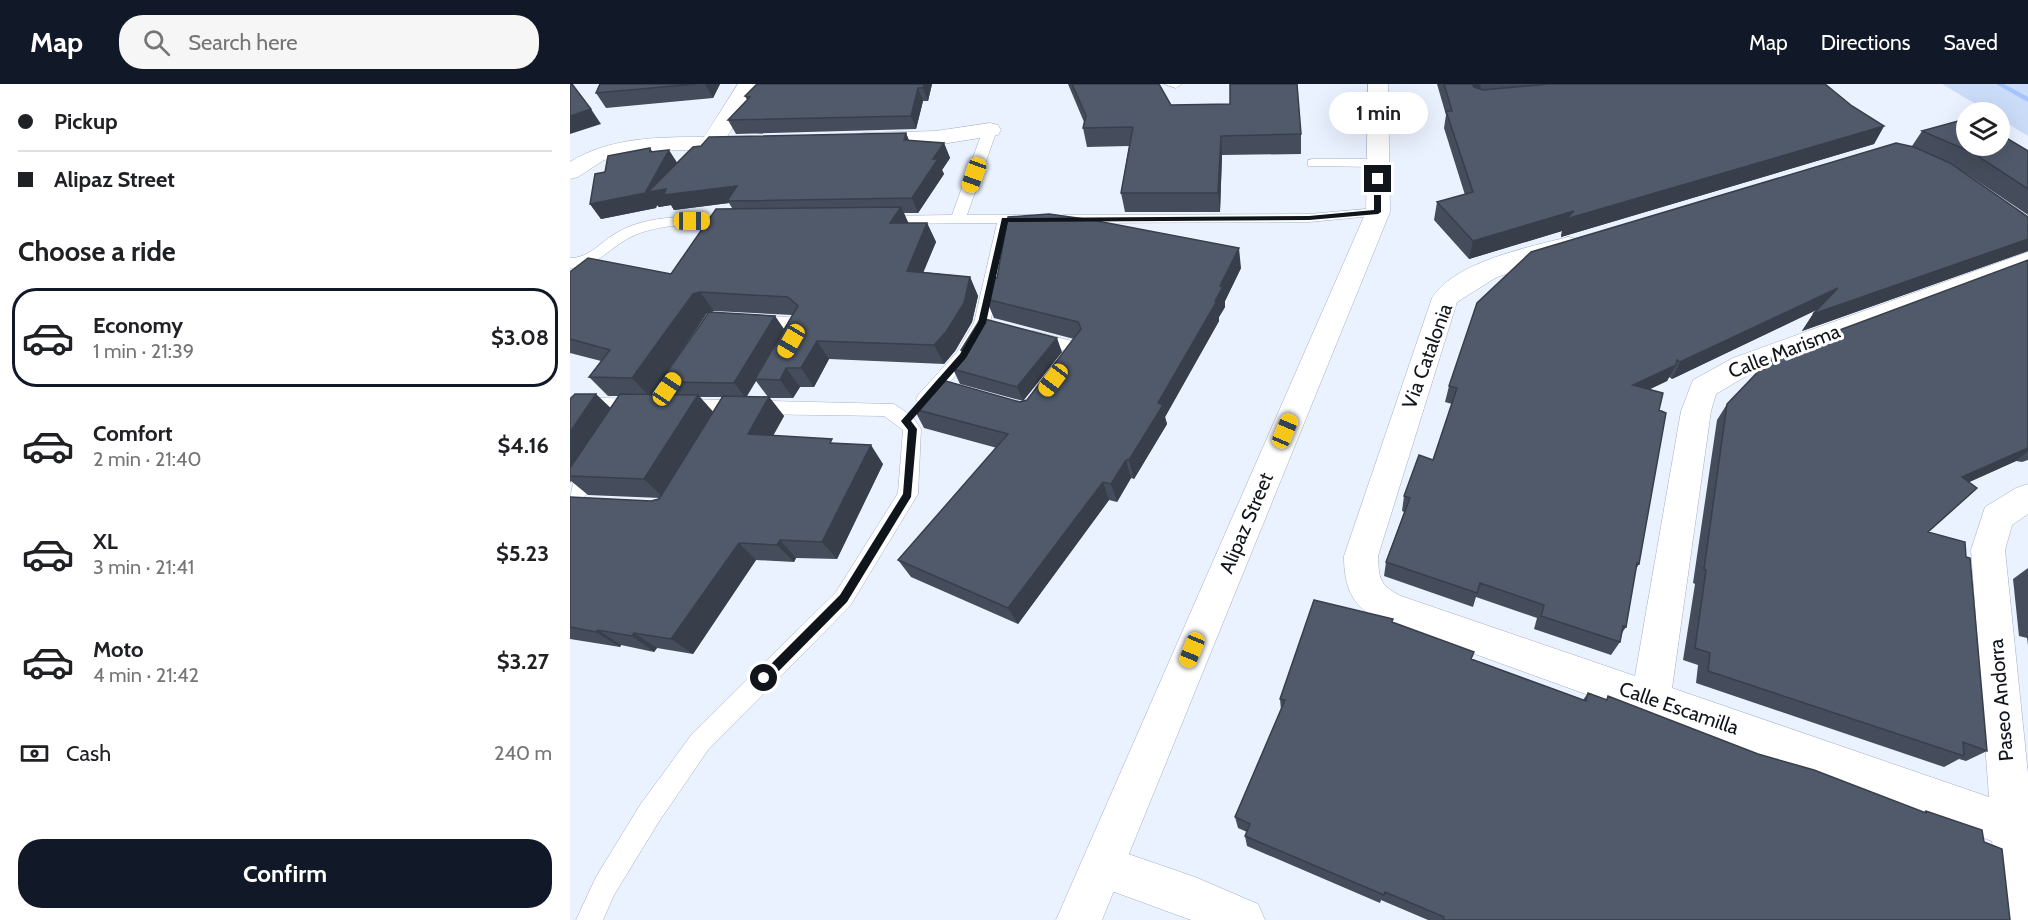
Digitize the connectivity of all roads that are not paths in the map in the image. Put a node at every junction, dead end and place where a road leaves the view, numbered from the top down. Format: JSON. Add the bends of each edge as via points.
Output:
{"nodes":[{"id":1,"x":748,"y":84,"type":"edge"},
{"id":2,"x":1170,"y":84,"type":"edge"},
{"id":3,"x":1176,"y":84,"type":"edge"},
{"id":4,"x":1378,"y":84,"type":"edge"},
{"id":5,"x":990,"y":130,"type":"joint"},
{"id":6,"x":841,"y":140,"type":"edge"},
{"id":7,"x":770,"y":142,"type":"edge"},
{"id":8,"x":711,"y":144,"type":"junction"},
{"id":9,"x":1313,"y":163,"type":"dead end"},
{"id":10,"x":1378,"y":163,"type":"junction"},
{"id":11,"x":570,"y":172,"type":"edge"},
{"id":12,"x":1378,"y":212,"type":"junction"},
{"id":13,"x":958,"y":219,"type":"junction"},
{"id":14,"x":866,"y":220,"type":"edge"},
{"id":15,"x":1005,"y":220,"type":"junction"},
{"id":16,"x":750,"y":221,"type":"edge"},
{"id":17,"x":1587,"y":239,"type":"edge"},
{"id":18,"x":590,"y":260,"type":"junction"},
{"id":19,"x":2028,"y":260,"type":"edge"},
{"id":20,"x":570,"y":263,"type":"edge"},
{"id":21,"x":570,"y":275,"type":"edge"},
{"id":22,"x":735,"y":320,"type":"edge"},
{"id":23,"x":982,"y":323,"type":"junction"},
{"id":24,"x":784,"y":352,"type":"edge"},
{"id":25,"x":1056,"y":376,"type":"edge"},
{"id":26,"x":937,"y":386,"type":"junction"},
{"id":27,"x":763,"y":389,"type":"edge"},
{"id":28,"x":960,"y":392,"type":"edge"},
{"id":29,"x":570,"y":405,"type":"edge"},
{"id":30,"x":633,"y":405,"type":"junction"},
{"id":31,"x":742,"y":407,"type":"junction"},
{"id":32,"x":906,"y":421,"type":"junction"},
{"id":33,"x":620,"y":425,"type":"edge"},
{"id":34,"x":721,"y":428,"type":"edge"},
{"id":35,"x":601,"y":454,"type":"edge"},
{"id":36,"x":2028,"y":497,"type":"edge"},
{"id":37,"x":570,"y":504,"type":"edge"},
{"id":38,"x":592,"y":505,"type":"edge"},
{"id":39,"x":1361,"y":556,"type":"joint"},
{"id":40,"x":1651,"y":698,"type":"junction"},
{"id":41,"x":2020,"y":829,"type":"edge"},
{"id":42,"x":1102,"y":867,"type":"junction"},
{"id":43,"x":589,"y":920,"type":"edge"},
{"id":44,"x":1079,"y":920,"type":"edge"},
{"id":45,"x":1242,"y":920,"type":"edge"},
{"id":46,"x":2024,"y":920,"type":"edge"}],
"edges":[{"from":1,"to":8,"type":"street"},
{"from":2,"to":3,"type":"lane"},
{"from":4,"to":10,"type":"street","name":"Alipaz Street"},
{"from":5,"to":6,"type":"street","via":[[936,138]]},
{"from":5,"to":13,"type":"lane"},
{"from":7,"to":8,"type":"street"},
{"from":8,"to":11,"type":"street","via":[[653,144],[597,155]]},
{"from":9,"to":10,"type":"lane"},
{"from":10,"to":12,"type":"street","name":"Alipaz Street"},
{"from":12,"to":15,"type":"lane","via":[[1309,218]]},
{"from":12,"to":42,"type":"street","name":"Alipaz Street"},
{"from":13,"to":14,"type":"lane"},
{"from":13,"to":15,"type":"lane"},
{"from":15,"to":23,"type":"lane"},
{"from":16,"to":18,"type":"lane","via":[[648,224],[627,232]]},
{"from":17,"to":39,"type":"street","name":"Via Catalonia","via":[[1486,270],[1445,298]]},
{"from":18,"to":20,"type":"lane"},
{"from":18,"to":21,"type":"lane"},
{"from":19,"to":40,"type":"street","name":"Calle Marisma","via":[[1743,365],[1703,388],[1696,411]]},
{"from":22,"to":24,"type":"lane","via":[[800,324]]},
{"from":23,"to":25,"type":"lane","via":[[1077,348]]},
{"from":23,"to":26,"type":"lane","via":[[963,356]]},
{"from":26,"to":28,"type":"lane"},
{"from":26,"to":32,"type":"lane"},
{"from":27,"to":31,"type":"lane"},
{"from":29,"to":30,"type":"lane"},
{"from":30,"to":31,"type":"lane"},
{"from":30,"to":33,"type":"lane"},
{"from":31,"to":32,"type":"lane","via":[[888,409]]},
{"from":31,"to":34,"type":"lane"},
{"from":32,"to":43,"type":"lane","via":[[912,429],[908,494],[843,598],[700,742],[648,814]]},
{"from":35,"to":37,"type":"lane"},
{"from":36,"to":41,"type":"street","name":"Paseo Andorra","via":[[1997,517],[1988,550]]},
{"from":37,"to":38,"type":"lane"},
{"from":39,"to":40,"type":"street","name":"Calle Escamilla","via":[[1365,590],[1376,602]]},
{"from":40,"to":41,"type":"street","name":"Calle Escamilla"},
{"from":41,"to":46,"type":"street","name":"Paseo Andorra"},
{"from":42,"to":44,"type":"street","name":"Alipaz Street"},
{"from":42,"to":45,"type":"street"}]}
